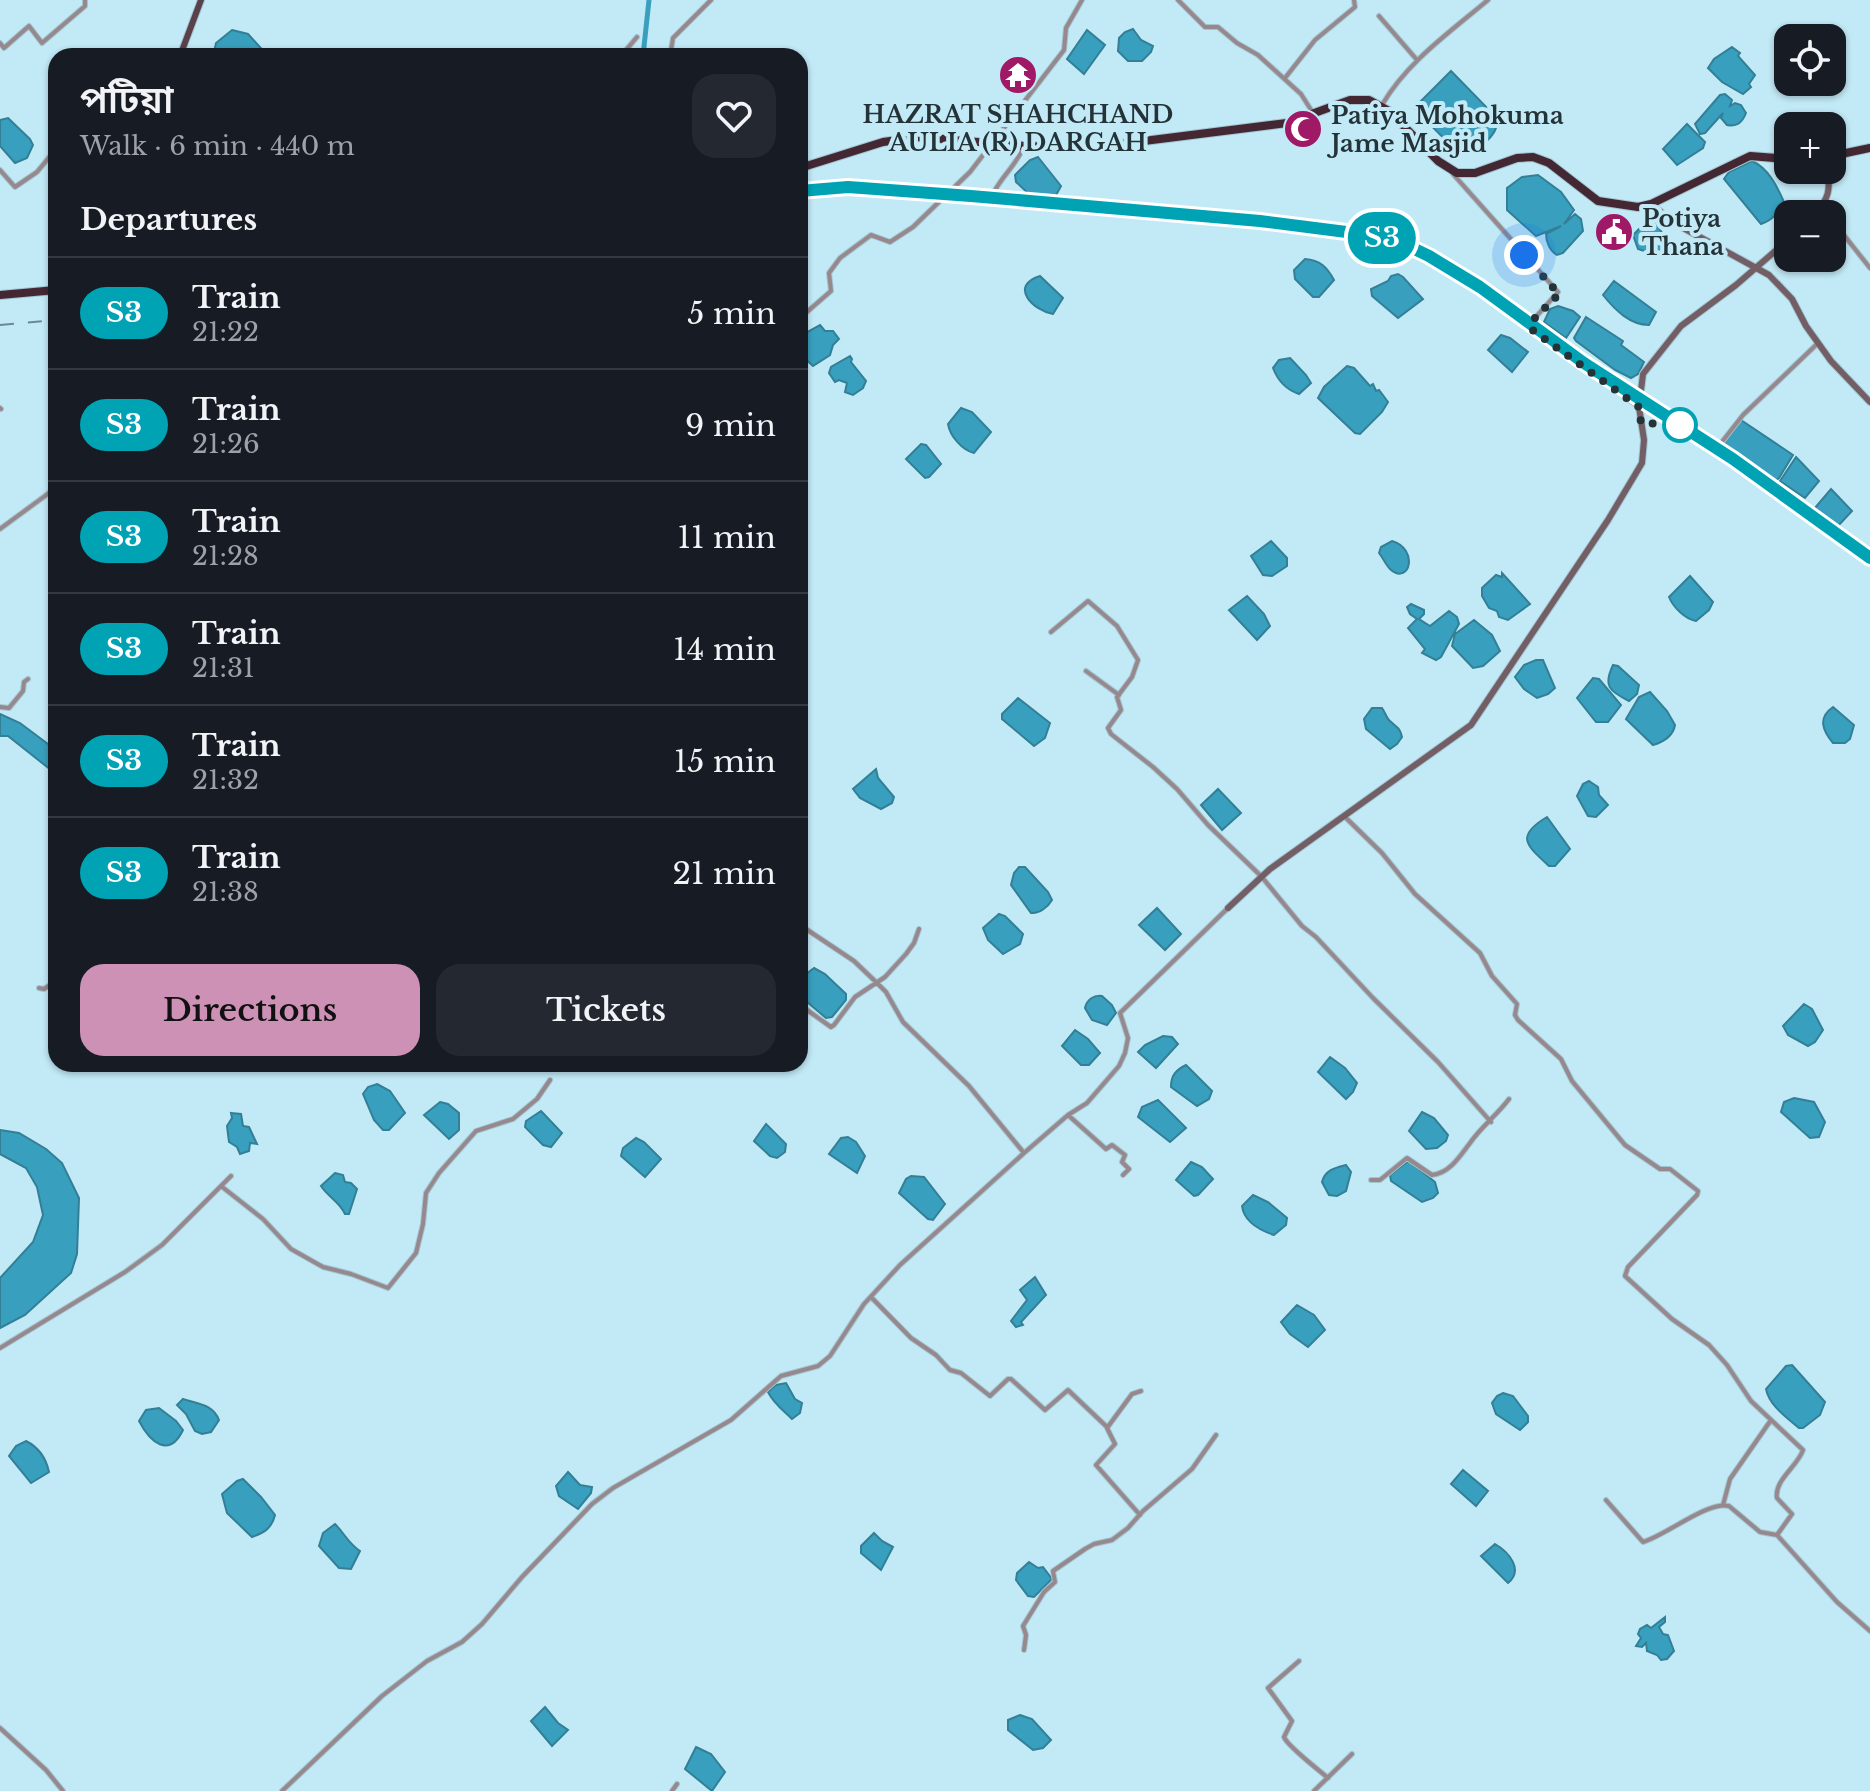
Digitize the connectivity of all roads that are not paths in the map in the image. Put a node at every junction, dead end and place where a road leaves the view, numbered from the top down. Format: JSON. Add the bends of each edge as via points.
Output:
{"nodes":[{"id":1,"x":85,"y":0,"type":"edge"},
{"id":2,"x":201,"y":0,"type":"edge"},
{"id":3,"x":711,"y":0,"type":"edge"},
{"id":4,"x":1082,"y":0,"type":"edge"},
{"id":5,"x":1178,"y":0,"type":"edge"},
{"id":6,"x":1354,"y":0,"type":"edge"},
{"id":7,"x":1488,"y":0,"type":"edge"},
{"id":8,"x":1379,"y":16,"type":"dead end"},
{"id":9,"x":637,"y":37,"type":"dead end"},
{"id":10,"x":0,"y":43,"type":"edge"},
{"id":11,"x":183,"y":48,"type":"edge"},
{"id":12,"x":628,"y":48,"type":"edge"},
{"id":13,"x":671,"y":48,"type":"edge"},
{"id":14,"x":1417,"y":60,"type":"junction"},
{"id":15,"x":1285,"y":78,"type":"junction"},
{"id":16,"x":1382,"y":105,"type":"junction"},
{"id":17,"x":1313,"y":113,"type":"junction"},
{"id":18,"x":992,"y":142,"type":"junction"},
{"id":19,"x":1024,"y":146,"type":"junction"},
{"id":20,"x":1870,"y":148,"type":"edge"},
{"id":21,"x":1846,"y":153,"type":"edge"},
{"id":22,"x":1774,"y":158,"type":"edge"},
{"id":23,"x":48,"y":159,"type":"edge"},
{"id":24,"x":808,"y":165,"type":"edge"},
{"id":25,"x":1446,"y":167,"type":"junction"},
{"id":26,"x":0,"y":170,"type":"edge"},
{"id":27,"x":994,"y":192,"type":"dead end"},
{"id":28,"x":1651,"y":204,"type":"junction"},
{"id":29,"x":1846,"y":238,"type":"edge"},
{"id":30,"x":1774,"y":252,"type":"edge"},
{"id":31,"x":1870,"y":268,"type":"edge"},
{"id":32,"x":1755,"y":269,"type":"junction"},
{"id":33,"x":48,"y":291,"type":"edge"},
{"id":34,"x":0,"y":295,"type":"edge"},
{"id":35,"x":808,"y":311,"type":"edge"},
{"id":36,"x":1818,"y":343,"type":"junction"},
{"id":37,"x":1870,"y":402,"type":"edge"},
{"id":38,"x":1639,"y":407,"type":"junction"},
{"id":39,"x":1714,"y":452,"type":"dead end"},
{"id":40,"x":48,"y":494,"type":"edge"},
{"id":41,"x":0,"y":529,"type":"edge"},
{"id":42,"x":1051,"y":632,"type":"dead end"},
{"id":43,"x":1086,"y":671,"type":"dead end"},
{"id":44,"x":28,"y":679,"type":"dead end"},
{"id":45,"x":1119,"y":695,"type":"junction"},
{"id":46,"x":0,"y":707,"type":"edge"},
{"id":47,"x":1343,"y":815,"type":"junction"},
{"id":48,"x":1261,"y":876,"type":"junction"},
{"id":49,"x":1228,"y":908,"type":"joint"},
{"id":50,"x":919,"y":929,"type":"dead end"},
{"id":51,"x":808,"y":930,"type":"edge"},
{"id":52,"x":877,"y":983,"type":"junction"},
{"id":53,"x":48,"y":986,"type":"edge"},
{"id":54,"x":39,"y":988,"type":"dead end"},
{"id":55,"x":808,"y":1011,"type":"edge"},
{"id":56,"x":550,"y":1080,"type":"dead end"},
{"id":57,"x":1509,"y":1099,"type":"dead end"},
{"id":58,"x":1068,"y":1115,"type":"junction"},
{"id":59,"x":1491,"y":1122,"type":"junction"},
{"id":60,"x":1024,"y":1153,"type":"junction"},
{"id":61,"x":1123,"y":1175,"type":"dead end"},
{"id":62,"x":231,"y":1176,"type":"dead end"},
{"id":63,"x":1371,"y":1180,"type":"dead end"},
{"id":64,"x":221,"y":1186,"type":"junction"},
{"id":65,"x":871,"y":1297,"type":"junction"},
{"id":66,"x":0,"y":1348,"type":"edge"},
{"id":67,"x":1141,"y":1391,"type":"dead end"},
{"id":68,"x":1771,"y":1420,"type":"junction"},
{"id":69,"x":1107,"y":1427,"type":"junction"},
{"id":70,"x":1216,"y":1435,"type":"dead end"},
{"id":71,"x":1606,"y":1500,"type":"dead end"},
{"id":72,"x":1723,"y":1505,"type":"junction"},
{"id":73,"x":1140,"y":1515,"type":"junction"},
{"id":74,"x":1777,"y":1535,"type":"junction"},
{"id":75,"x":1869,"y":1627,"type":"edge"},
{"id":76,"x":1024,"y":1650,"type":"dead end"},
{"id":77,"x":1299,"y":1661,"type":"dead end"},
{"id":78,"x":0,"y":1728,"type":"edge"},
{"id":79,"x":1352,"y":1754,"type":"dead end"},
{"id":80,"x":1328,"y":1778,"type":"junction"},
{"id":81,"x":677,"y":1784,"type":"dead end"},
{"id":82,"x":63,"y":1791,"type":"edge"},
{"id":83,"x":282,"y":1791,"type":"edge"},
{"id":84,"x":672,"y":1791,"type":"edge"},
{"id":85,"x":1314,"y":1791,"type":"edge"}],
"edges":[{"from":1,"to":10,"type":"street","via":[[85,6],[42,43],[29,26],[4,48]]},
{"from":2,"to":11,"type":"main road"},
{"from":3,"to":13,"type":"street","via":[[673,38]]},
{"from":4,"to":18,"type":"street","via":[[1066,28],[1064,50]]},
{"from":5,"to":15,"type":"street","via":[[1205,27],[1218,27]]},
{"from":6,"to":15,"type":"street","via":[[1351,13],[1315,40]]},
{"from":7,"to":14,"type":"street"},
{"from":8,"to":14,"type":"street"},
{"from":9,"to":12,"type":"street"},
{"from":14,"to":16,"type":"street"},
{"from":15,"to":17,"type":"street"},
{"from":16,"to":17,"type":"highway","via":[[1350,100]]},
{"from":16,"to":25,"type":"highway"},
{"from":17,"to":19,"type":"highway","via":[[1287,123],[1119,145]]},
{"from":18,"to":19,"type":"highway"},
{"from":18,"to":24,"type":"highway","via":[[920,137],[883,142]]},
{"from":18,"to":35,"type":"street","via":[[970,172],[907,232],[890,242],[871,235],[840,258],[829,273],[831,291]]},
{"from":19,"to":27,"type":"street"},
{"from":20,"to":21,"type":"highway"},
{"from":22,"to":28,"type":"highway","via":[[1750,156]]},
{"from":23,"to":26,"type":"street","via":[[15,187]]},
{"from":25,"to":28,"type":"highway","via":[[1471,174],[1533,157],[1549,163],[1598,201]]},
{"from":25,"to":38,"type":"street","via":[[1558,292],[1531,329]]},
{"from":28,"to":32,"type":"street"},
{"from":29,"to":31,"type":"street"},
{"from":30,"to":32,"type":"street"},
{"from":32,"to":36,"type":"street","via":[[1769,275],[1792,299]]},
{"from":32,"to":38,"type":"street","via":[[1681,326],[1643,374]]},
{"from":33,"to":34,"type":"highway"},
{"from":36,"to":37,"type":"street"},
{"from":36,"to":39,"type":"street","via":[[1743,415]]},
{"from":38,"to":47,"type":"street","via":[[1642,463],[1632,483],[1471,725]]},
{"from":40,"to":41,"type":"street"},
{"from":42,"to":45,"type":"street","via":[[1088,601],[1105,614],[1138,660]]},
{"from":43,"to":45,"type":"street"},
{"from":44,"to":46,"type":"street","via":[[9,708]]},
{"from":45,"to":48,"type":"street","via":[[1121,710],[1108,728],[1111,734],[1177,789]]},
{"from":47,"to":48,"type":"street"},
{"from":47,"to":68,"type":"street","via":[[1415,894],[1480,953],[1517,1004],[1518,1020],[1561,1059],[1614,1135],[1698,1191],[1625,1276],[1709,1345]]},
{"from":48,"to":49,"type":"street"},
{"from":48,"to":59,"type":"street","via":[[1302,926]]},
{"from":49,"to":58,"type":"street","via":[[1120,1013],[1128,1038],[1119,1066],[1087,1103]]},
{"from":50,"to":52,"type":"street","via":[[906,954]]},
{"from":51,"to":52,"type":"street"},
{"from":52,"to":55,"type":"street","via":[[855,997],[831,1027]]},
{"from":52,"to":60,"type":"street","via":[[903,1022],[969,1086]]},
{"from":53,"to":54,"type":"street"},
{"from":56,"to":64,"type":"street","via":[[513,1119],[476,1131],[439,1173],[426,1193],[416,1253],[388,1288],[323,1267],[291,1249]]},
{"from":57,"to":59,"type":"street"},
{"from":58,"to":60,"type":"street"},
{"from":58,"to":61,"type":"street","via":[[1106,1149],[1112,1145],[1125,1155],[1122,1162],[1129,1169]]},
{"from":59,"to":63,"type":"street","via":[[1437,1175],[1407,1158],[1380,1180]]},
{"from":60,"to":65,"type":"street","via":[[938,1228]]},
{"from":62,"to":64,"type":"street"},
{"from":64,"to":66,"type":"street","via":[[162,1245]]},
{"from":65,"to":69,"type":"street","via":[[911,1338],[990,1396],[1008,1379],[1014,1380],[1045,1410],[1068,1390]]},
{"from":65,"to":83,"type":"street","via":[[818,1366],[781,1376],[731,1420],[592,1504],[482,1624],[382,1696]]},
{"from":67,"to":69,"type":"street","via":[[1132,1394]]},
{"from":68,"to":72,"type":"street","via":[[1736,1470]]},
{"from":68,"to":74,"type":"street","via":[[1803,1453],[1776,1489],[1777,1498],[1792,1514]]},
{"from":69,"to":73,"type":"street","via":[[1115,1444],[1099,1459],[1097,1469]]},
{"from":70,"to":73,"type":"street","via":[[1192,1469]]},
{"from":71,"to":72,"type":"street","via":[[1643,1542]]},
{"from":72,"to":74,"type":"street","via":[[1760,1532]]},
{"from":73,"to":76,"type":"street","via":[[1112,1540],[1094,1544],[1053,1571],[1055,1582],[1023,1626]]},
{"from":74,"to":75,"type":"street","via":[[1837,1602]]},
{"from":77,"to":80,"type":"street","via":[[1268,1688],[1292,1721],[1286,1744]]},
{"from":78,"to":82,"type":"street"},
{"from":79,"to":80,"type":"street"},
{"from":80,"to":85,"type":"street"},
{"from":81,"to":84,"type":"street"}]}
